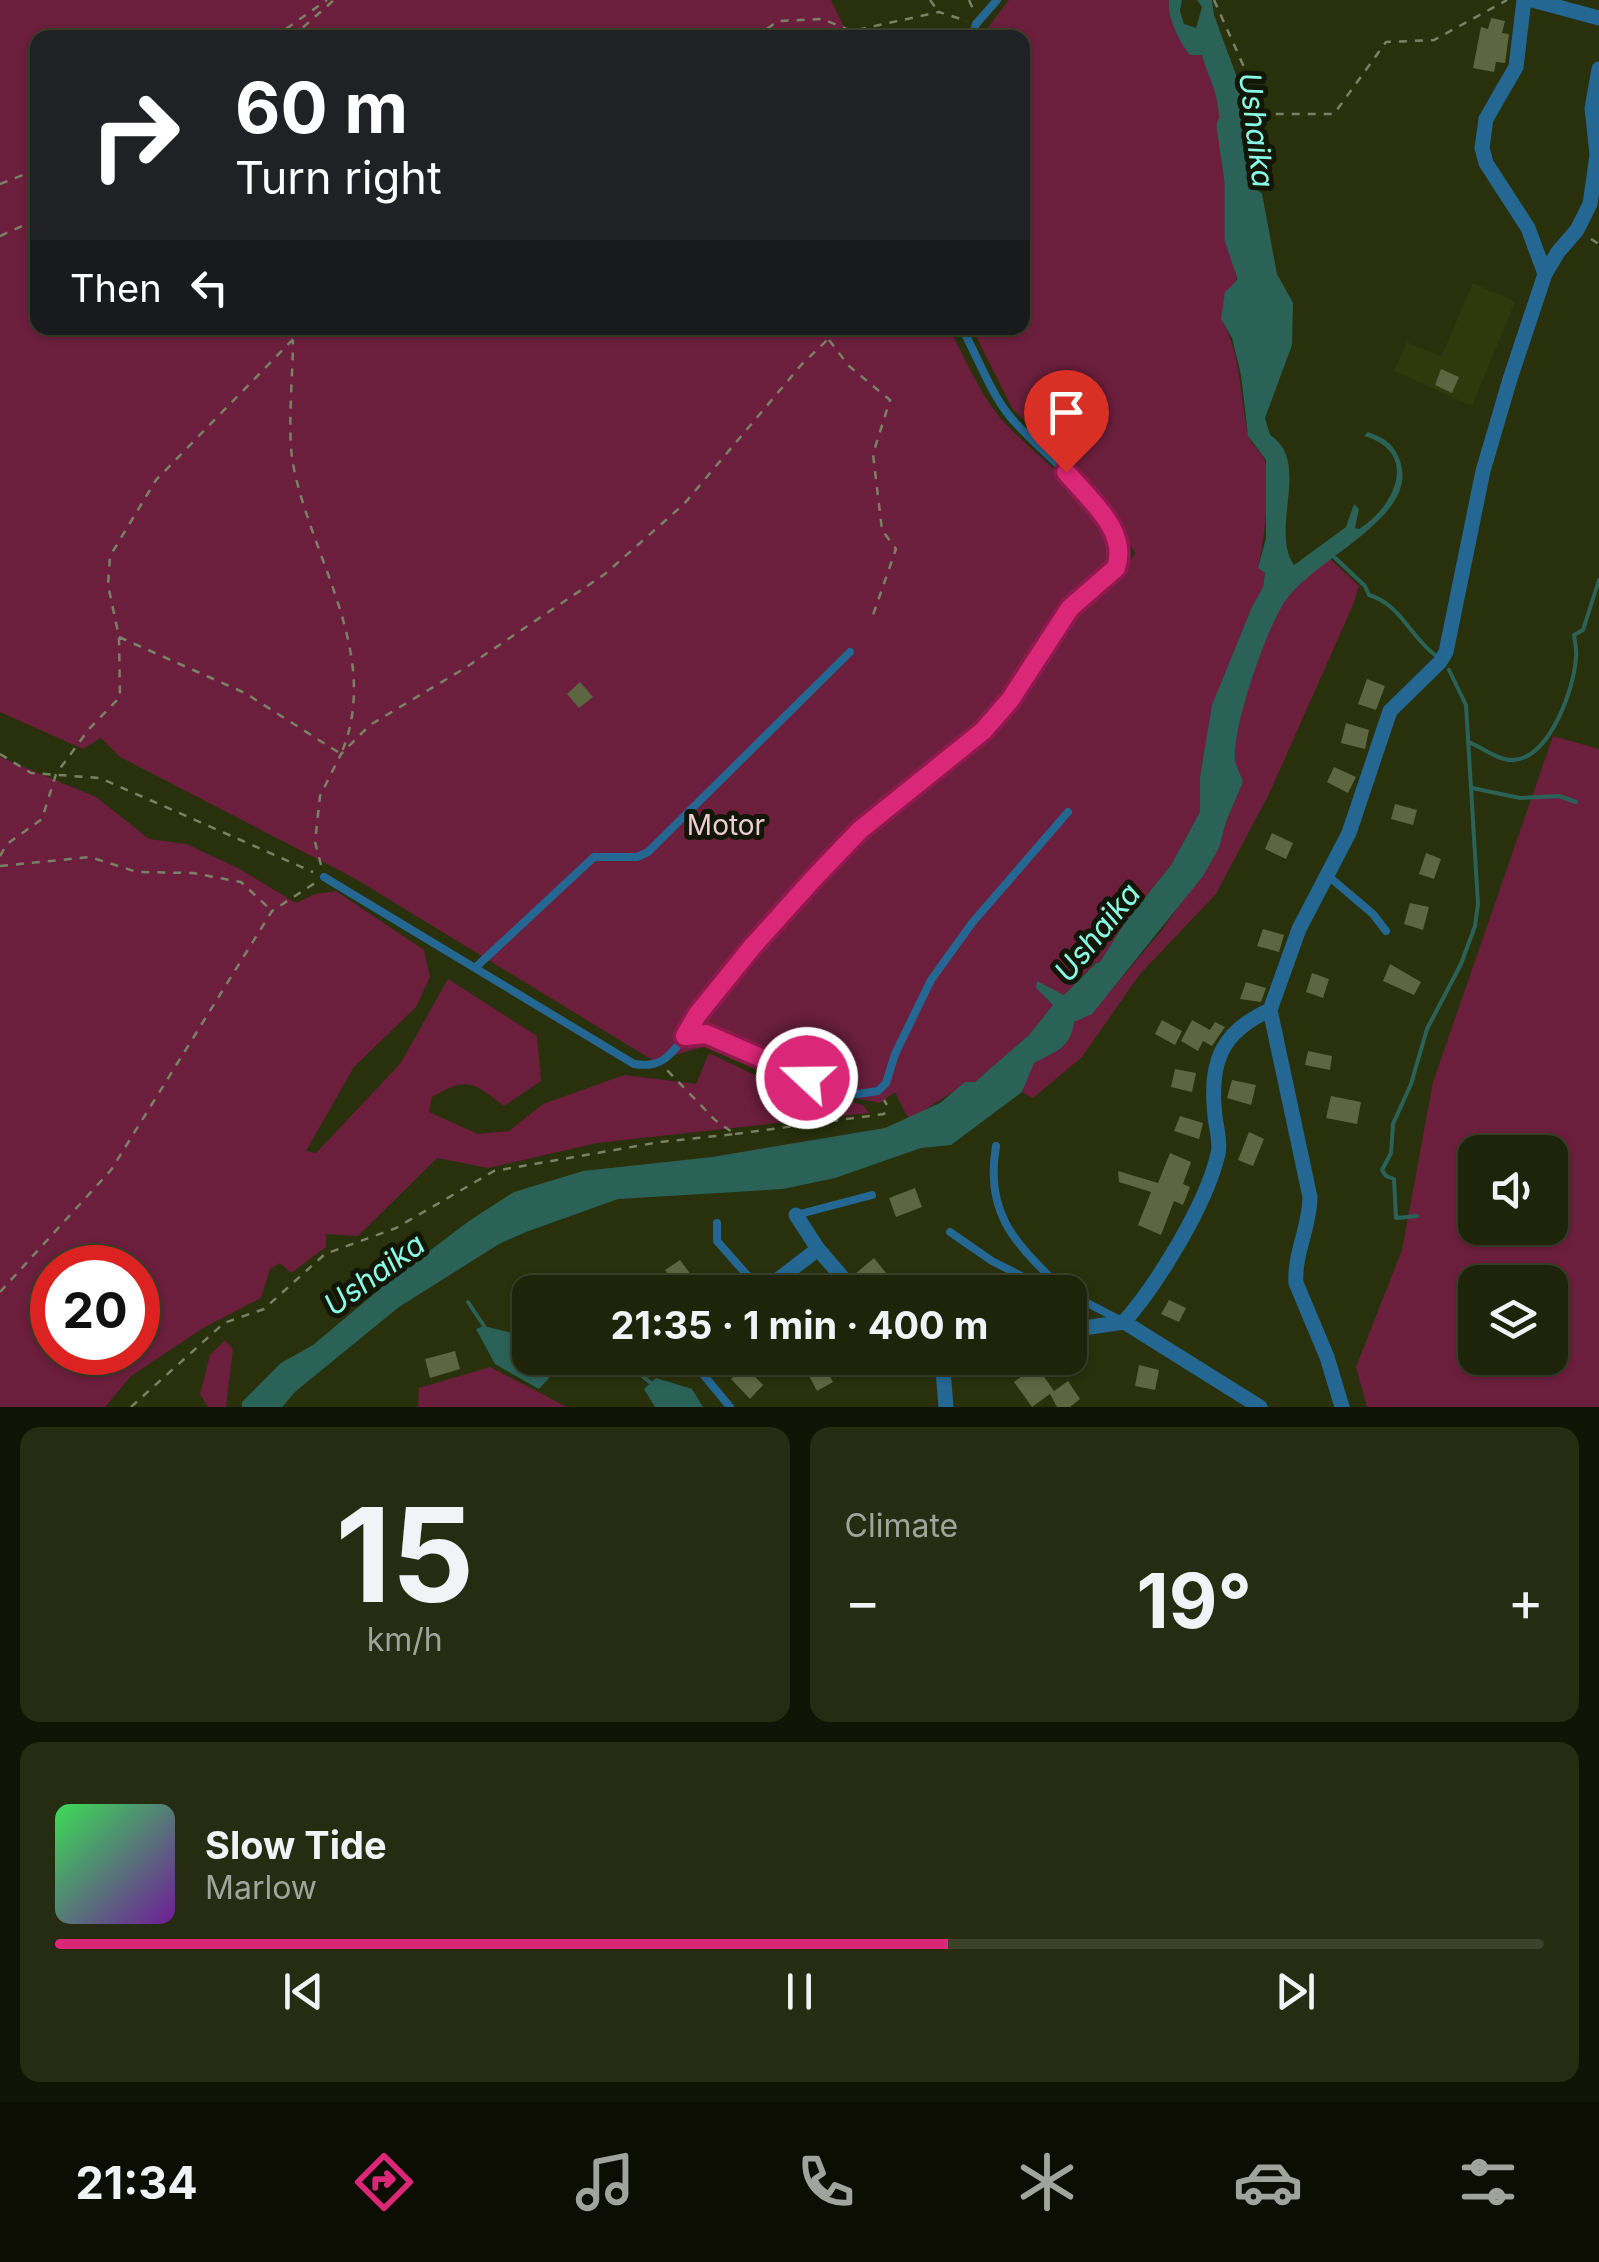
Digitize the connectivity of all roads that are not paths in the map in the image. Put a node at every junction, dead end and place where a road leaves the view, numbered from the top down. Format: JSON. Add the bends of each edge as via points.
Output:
{"nodes":[{"id":1,"x":997,"y":0,"type":"edge"},
{"id":2,"x":1524,"y":0,"type":"edge"},
{"id":3,"x":1532,"y":0,"type":"edge"},
{"id":4,"x":1599,"y":18,"type":"edge"},
{"id":5,"x":974,"y":30,"type":"edge"},
{"id":6,"x":1599,"y":69,"type":"edge"},
{"id":7,"x":1545,"y":274,"type":"junction"},
{"id":8,"x":966,"y":335,"type":"edge"},
{"id":9,"x":850,"y":652,"type":"dead end"},
{"id":10,"x":1068,"y":812,"type":"dead end"},
{"id":11,"x":1327,"y":875,"type":"junction"},
{"id":12,"x":324,"y":877,"type":"road end"},
{"id":13,"x":1386,"y":930,"type":"dead end"},
{"id":14,"x":476,"y":967,"type":"junction"},
{"id":15,"x":1270,"y":1010,"type":"junction"},
{"id":16,"x":685,"y":1036,"type":"junction"},
{"id":17,"x":996,"y":1146,"type":"dead end"},
{"id":18,"x":872,"y":1195,"type":"dead end"},
{"id":19,"x":796,"y":1216,"type":"joint"},
{"id":20,"x":717,"y":1223,"type":"dead end"},
{"id":21,"x":950,"y":1232,"type":"dead end"},
{"id":22,"x":818,"y":1248,"type":"junction"},
{"id":23,"x":747,"y":1275,"type":"edge"},
{"id":24,"x":784,"y":1275,"type":"edge"},
{"id":25,"x":841,"y":1275,"type":"edge"},
{"id":26,"x":1020,"y":1275,"type":"edge"},
{"id":27,"x":1049,"y":1275,"type":"edge"},
{"id":28,"x":1087,"y":1303,"type":"edge"},
{"id":29,"x":1124,"y":1322,"type":"junction"},
{"id":30,"x":1087,"y":1327,"type":"edge"},
{"id":31,"x":704,"y":1375,"type":"edge"},
{"id":32,"x":943,"y":1375,"type":"edge"},
{"id":33,"x":730,"y":1407,"type":"edge"},
{"id":34,"x":945,"y":1407,"type":"edge"},
{"id":35,"x":1260,"y":1407,"type":"edge"},
{"id":36,"x":1342,"y":1407,"type":"edge"}],
"edges":[{"from":1,"to":5,"type":"lane"},
{"from":2,"to":7,"type":"street","via":[[1516,67],[1486,118],[1482,148],[1528,228]]},
{"from":3,"to":4,"type":"street"},
{"from":6,"to":7,"type":"street","via":[[1590,204]]},
{"from":7,"to":11,"type":"street","via":[[1484,472],[1446,652],[1390,711],[1350,833]]},
{"from":8,"to":16,"type":"lane","via":[[1007,412],[1114,532],[1118,563],[1070,608],[983,731],[860,830],[752,947]]},
{"from":9,"to":14,"type":"lane","via":[[648,852],[594,857]]},
{"from":10,"to":16,"type":"lane","via":[[931,980],[878,1091],[843,1091],[706,1034]]},
{"from":11,"to":13,"type":"lane"},
{"from":11,"to":15,"type":"street"},
{"from":12,"to":14,"type":"lane"},
{"from":14,"to":16,"type":"lane","via":[[634,1064],[660,1062]]},
{"from":15,"to":29,"type":"street","via":[[1242,1025],[1218,1058],[1212,1082],[1219,1151],[1150,1292]]},
{"from":15,"to":36,"type":"street","via":[[1310,1197],[1296,1282]]},
{"from":17,"to":27,"type":"lane","via":[[991,1174],[1003,1223]]},
{"from":18,"to":19,"type":"lane"},
{"from":19,"to":22,"type":"street"},
{"from":20,"to":23,"type":"lane","via":[[717,1241]]},
{"from":21,"to":26,"type":"lane"},
{"from":22,"to":24,"type":"street"},
{"from":22,"to":25,"type":"street"},
{"from":28,"to":29,"type":"lane"},
{"from":29,"to":30,"type":"street"},
{"from":29,"to":35,"type":"street"},
{"from":31,"to":33,"type":"lane"},
{"from":32,"to":34,"type":"street"}]}
